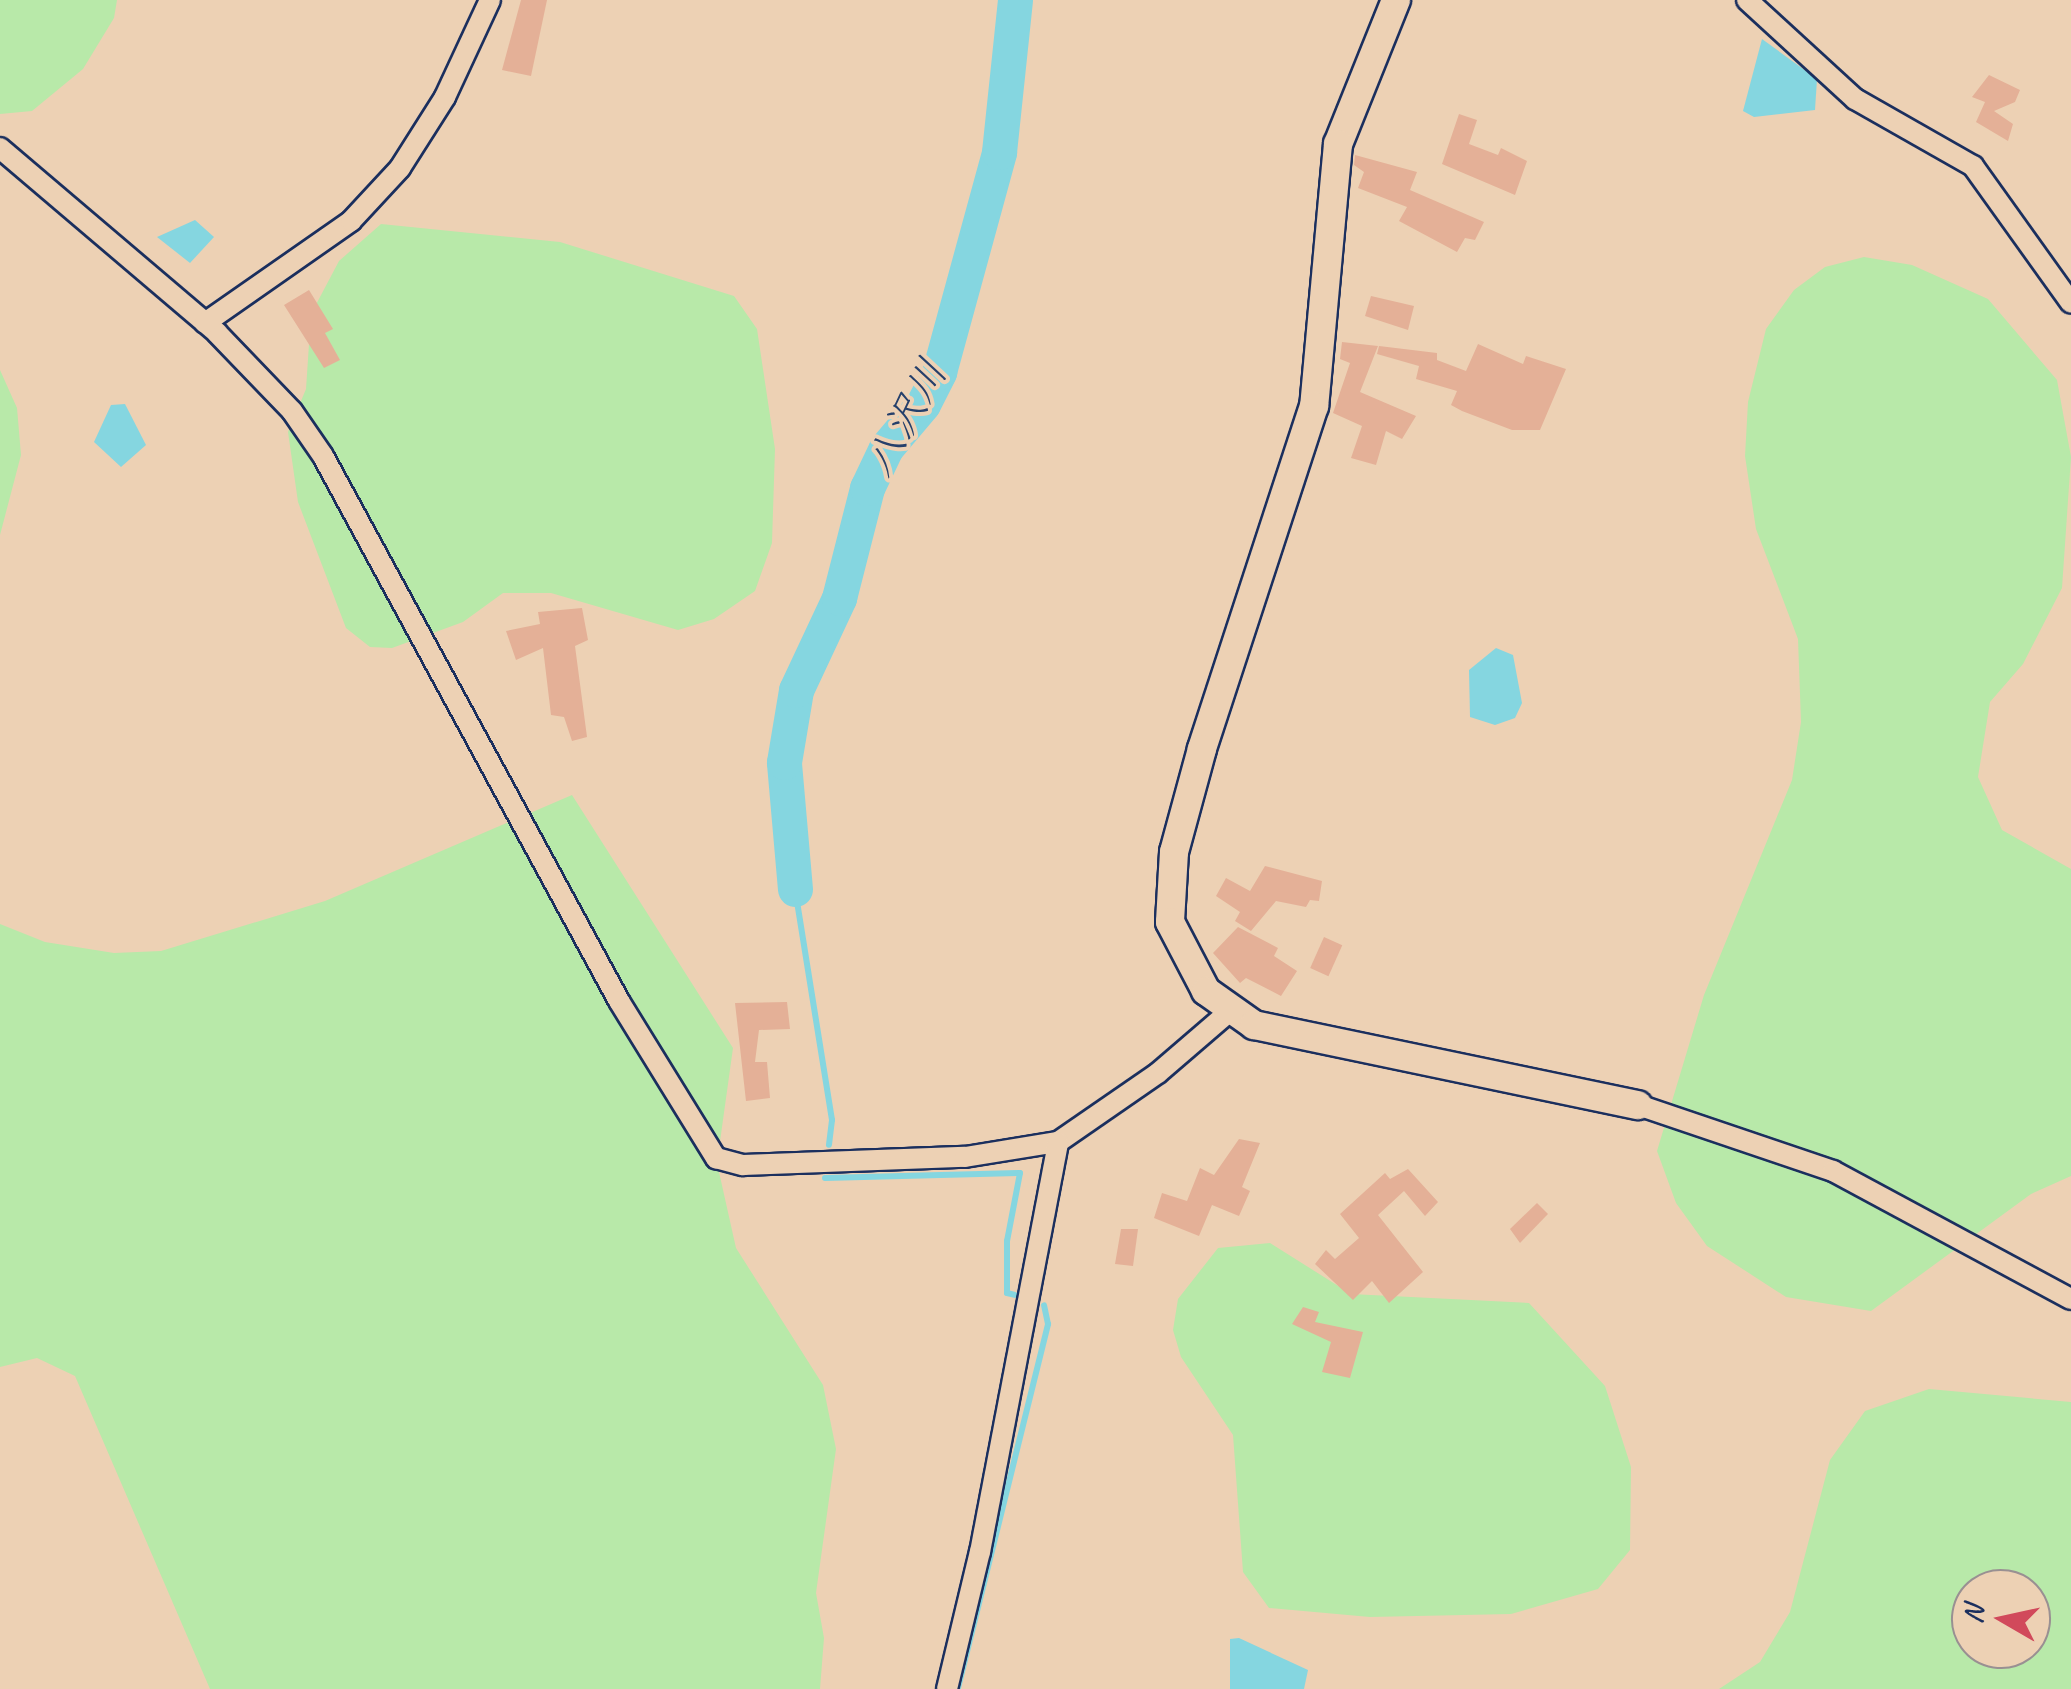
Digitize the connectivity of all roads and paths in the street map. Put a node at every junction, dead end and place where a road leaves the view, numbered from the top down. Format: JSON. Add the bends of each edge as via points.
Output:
{"nodes":[{"id":1,"x":490,"y":0,"type":"edge"},
{"id":2,"x":1396,"y":0,"type":"edge"},
{"id":3,"x":1747,"y":0,"type":"edge"},
{"id":4,"x":0,"y":148,"type":"edge"},
{"id":5,"x":2071,"y":303,"type":"edge"},
{"id":6,"x":205,"y":323,"type":"junction"},
{"id":7,"x":1230,"y":1010,"type":"junction"},
{"id":8,"x":1638,"y":1105,"type":"joint"},
{"id":9,"x":1058,"y":1142,"type":"junction"},
{"id":10,"x":2071,"y":1299,"type":"edge"},
{"id":11,"x":946,"y":1689,"type":"edge"}],
"edges":[{"from":1,"to":6,"type":"street","via":[[445,97],[400,168],[351,220]]},
{"from":2,"to":7,"type":"street","via":[[1338,144],[1314,406],[1220,685],[1166,894],[1182,956]]},
{"from":3,"to":5,"type":"street","via":[[1855,98],[1973,166]]},
{"from":4,"to":6,"type":"street"},
{"from":6,"to":9,"type":"street","via":[[257,372],[323,456],[619,1001],[716,1158],[743,1166],[965,1157]]},
{"from":7,"to":8,"type":"street","via":[[1280,1034]]},
{"from":7,"to":9,"type":"street","via":[[1158,1073]]},
{"from":8,"to":10,"type":"street","via":[[1834,1171]]},
{"from":9,"to":11,"type":"street","via":[[995,1476]]}]}
